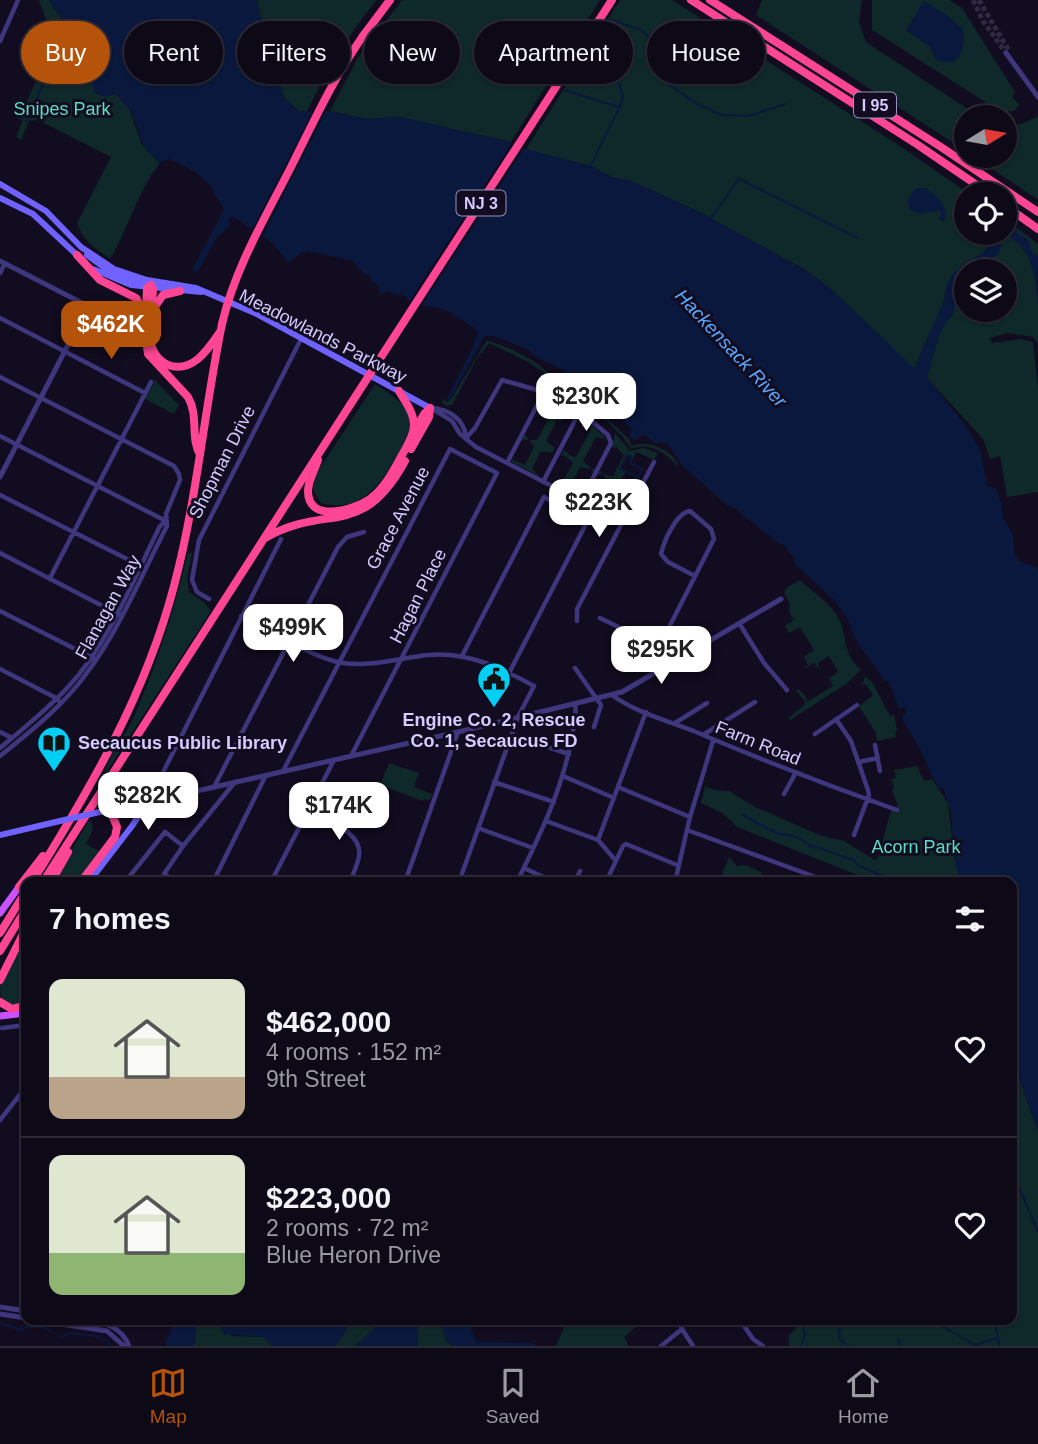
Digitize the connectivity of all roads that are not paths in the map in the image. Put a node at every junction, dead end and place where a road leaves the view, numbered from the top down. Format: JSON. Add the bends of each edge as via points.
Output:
{"nodes":[{"id":1,"x":18,"y":0,"type":"edge"},
{"id":2,"x":390,"y":0,"type":"edge"},
{"id":3,"x":612,"y":0,"type":"edge"},
{"id":4,"x":691,"y":0,"type":"edge"},
{"id":5,"x":710,"y":0,"type":"edge"},
{"id":6,"x":0,"y":41,"type":"edge"},
{"id":7,"x":1008,"y":54,"type":"tunnel mouth"},
{"id":8,"x":1038,"y":97,"type":"edge"},
{"id":9,"x":972,"y":182,"type":"edge"},
{"id":10,"x":0,"y":184,"type":"edge"},
{"id":11,"x":0,"y":198,"type":"edge"},
{"id":12,"x":1038,"y":212,"type":"edge"},
{"id":13,"x":1017,"y":214,"type":"edge"},
{"id":14,"x":1038,"y":229,"type":"edge"},
{"id":15,"x":79,"y":251,"type":"junction"},
{"id":16,"x":3,"y":262,"type":"edge"},
{"id":17,"x":0,"y":273,"type":"edge"},
{"id":18,"x":151,"y":287,"type":"junction"},
{"id":19,"x":183,"y":289,"type":"junction"},
{"id":20,"x":0,"y":318,"type":"edge"},
{"id":21,"x":149,"y":318,"type":"junction"},
{"id":22,"x":222,"y":326,"type":"junction"},
{"id":23,"x":302,"y":337,"type":"junction"},
{"id":24,"x":65,"y":352,"type":"junction"},
{"id":25,"x":0,"y":377,"type":"edge"},
{"id":26,"x":151,"y":382,"type":"dead end"},
{"id":27,"x":399,"y":391,"type":"junction"},
{"id":28,"x":145,"y":393,"type":"junction"},
{"id":29,"x":41,"y":399,"type":"junction"},
{"id":30,"x":430,"y":408,"type":"junction"},
{"id":31,"x":0,"y":436,"type":"edge"},
{"id":32,"x":466,"y":438,"type":"junction"},
{"id":33,"x":120,"y":440,"type":"junction"},
{"id":34,"x":409,"y":443,"type":"junction"},
{"id":35,"x":17,"y":444,"type":"junction"},
{"id":36,"x":323,"y":447,"type":"junction"},
{"id":37,"x":200,"y":455,"type":"junction"},
{"id":38,"x":472,"y":460,"type":"joint"},
{"id":39,"x":654,"y":461,"type":"dead end"},
{"id":40,"x":507,"y":463,"type":"junction"},
{"id":41,"x":0,"y":477,"type":"edge"},
{"id":42,"x":543,"y":482,"type":"junction"},
{"id":43,"x":97,"y":485,"type":"junction"},
{"id":44,"x":0,"y":495,"type":"edge"},
{"id":45,"x":581,"y":501,"type":"junction"},
{"id":46,"x":166,"y":521,"type":"junction"},
{"id":47,"x":622,"y":522,"type":"junction"},
{"id":48,"x":73,"y":532,"type":"junction"},
{"id":49,"x":364,"y":532,"type":"dead end"},
{"id":50,"x":281,"y":539,"type":"dead end"},
{"id":51,"x":262,"y":540,"type":"junction"},
{"id":52,"x":0,"y":553,"type":"edge"},
{"id":53,"x":143,"y":567,"type":"junction"},
{"id":54,"x":695,"y":576,"type":"junction"},
{"id":55,"x":50,"y":578,"type":"junction"},
{"id":56,"x":131,"y":591,"type":"junction"},
{"id":57,"x":209,"y":599,"type":"dead end"},
{"id":58,"x":781,"y":599,"type":"dead end"},
{"id":59,"x":0,"y":611,"type":"edge"},
{"id":60,"x":117,"y":612,"type":"junction"},
{"id":61,"x":122,"y":615,"type":"junction"},
{"id":62,"x":241,"y":616,"type":"junction"},
{"id":63,"x":600,"y":618,"type":"dead end"},
{"id":64,"x":577,"y":621,"type":"dead end"},
{"id":65,"x":739,"y":623,"type":"junction"},
{"id":66,"x":106,"y":638,"type":"junction"},
{"id":67,"x":290,"y":641,"type":"junction"},
{"id":68,"x":659,"y":647,"type":"junction"},
{"id":69,"x":462,"y":656,"type":"junction"},
{"id":70,"x":94,"y":659,"type":"junction"},
{"id":71,"x":402,"y":660,"type":"junction"},
{"id":72,"x":339,"y":663,"type":"junction"},
{"id":73,"x":669,"y":666,"type":"junction"},
{"id":74,"x":575,"y":667,"type":"dead end"},
{"id":75,"x":0,"y":669,"type":"edge"},
{"id":76,"x":509,"y":673,"type":"junction"},
{"id":77,"x":78,"y":680,"type":"junction"},
{"id":78,"x":787,"y":690,"type":"dead end"},
{"id":79,"x":612,"y":695,"type":"junction"},
{"id":80,"x":56,"y":698,"type":"junction"},
{"id":81,"x":599,"y":698,"type":"junction"},
{"id":82,"x":754,"y":702,"type":"dead end"},
{"id":83,"x":61,"y":703,"type":"junction"},
{"id":84,"x":707,"y":703,"type":"dead end"},
{"id":85,"x":575,"y":704,"type":"junction"},
{"id":86,"x":857,"y":705,"type":"dead end"},
{"id":87,"x":646,"y":712,"type":"junction"},
{"id":88,"x":518,"y":717,"type":"junction"},
{"id":89,"x":836,"y":719,"type":"junction"},
{"id":90,"x":674,"y":724,"type":"junction"},
{"id":91,"x":594,"y":727,"type":"dead end"},
{"id":92,"x":0,"y":732,"type":"edge"},
{"id":93,"x":458,"y":732,"type":"junction"},
{"id":94,"x":512,"y":734,"type":"junction"},
{"id":95,"x":815,"y":734,"type":"dead end"},
{"id":96,"x":702,"y":735,"type":"junction"},
{"id":97,"x":14,"y":740,"type":"junction"},
{"id":98,"x":713,"y":741,"type":"junction"},
{"id":99,"x":875,"y":745,"type":"dead end"},
{"id":100,"x":0,"y":748,"type":"edge"},
{"id":101,"x":569,"y":754,"type":"junction"},
{"id":102,"x":0,"y":756,"type":"edge"},
{"id":103,"x":351,"y":756,"type":"junction"},
{"id":104,"x":878,"y":758,"type":"junction"},
{"id":105,"x":334,"y":760,"type":"junction"},
{"id":106,"x":859,"y":762,"type":"junction"},
{"id":107,"x":284,"y":771,"type":"junction"},
{"id":108,"x":880,"y":771,"type":"dead end"},
{"id":109,"x":794,"y":774,"type":"junction"},
{"id":110,"x":266,"y":775,"type":"junction"},
{"id":111,"x":563,"y":776,"type":"junction"},
{"id":112,"x":236,"y":782,"type":"junction"},
{"id":113,"x":494,"y":782,"type":"junction"},
{"id":114,"x":214,"y":787,"type":"junction"},
{"id":115,"x":618,"y":787,"type":"junction"},
{"id":116,"x":784,"y":794,"type":"dead end"},
{"id":117,"x":614,"y":798,"type":"junction"},
{"id":118,"x":866,"y":799,"type":"junction"},
{"id":119,"x":148,"y":802,"type":"junction"},
{"id":120,"x":554,"y":802,"type":"junction"},
{"id":121,"x":94,"y":803,"type":"junction"},
{"id":122,"x":309,"y":810,"type":"junction"},
{"id":123,"x":897,"y":810,"type":"dead end"},
{"id":124,"x":107,"y":811,"type":"junction"},
{"id":125,"x":690,"y":817,"type":"junction"},
{"id":126,"x":546,"y":821,"type":"junction"},
{"id":127,"x":478,"y":828,"type":"junction"},
{"id":128,"x":687,"y":830,"type":"junction"},
{"id":129,"x":0,"y":835,"type":"edge"},
{"id":130,"x":60,"y":835,"type":"junction"},
{"id":131,"x":854,"y":835,"type":"dead end"},
{"id":132,"x":598,"y":840,"type":"junction"},
{"id":133,"x":183,"y":846,"type":"junction"},
{"id":134,"x":533,"y":848,"type":"junction"},
{"id":135,"x":616,"y":861,"type":"junction"},
{"id":136,"x":677,"y":865,"type":"junction"},
{"id":137,"x":524,"y":868,"type":"junction"},
{"id":138,"x":580,"y":871,"type":"dead end"},
{"id":139,"x":461,"y":876,"type":"joint"},
{"id":140,"x":30,"y":877,"type":"edge"},
{"id":141,"x":35,"y":877,"type":"edge"},
{"id":142,"x":46,"y":877,"type":"edge"},
{"id":143,"x":54,"y":877,"type":"edge"},
{"id":144,"x":85,"y":877,"type":"edge"},
{"id":145,"x":93,"y":877,"type":"edge"},
{"id":146,"x":129,"y":877,"type":"edge"},
{"id":147,"x":169,"y":877,"type":"edge"},
{"id":148,"x":215,"y":877,"type":"edge"},
{"id":149,"x":274,"y":877,"type":"edge"},
{"id":150,"x":352,"y":877,"type":"edge"},
{"id":151,"x":407,"y":877,"type":"edge"},
{"id":152,"x":464,"y":877,"type":"edge"},
{"id":153,"x":520,"y":877,"type":"edge"},
{"id":154,"x":543,"y":877,"type":"edge"},
{"id":155,"x":577,"y":877,"type":"edge"},
{"id":156,"x":609,"y":877,"type":"edge"},
{"id":157,"x":676,"y":877,"type":"edge"},
{"id":158,"x":815,"y":877,"type":"edge"},
{"id":159,"x":21,"y":890,"type":"edge"},
{"id":160,"x":21,"y":891,"type":"edge"},
{"id":161,"x":0,"y":913,"type":"edge"},
{"id":162,"x":21,"y":917,"type":"edge"},
{"id":163,"x":0,"y":933,"type":"edge"},
{"id":164,"x":21,"y":937,"type":"edge"},
{"id":165,"x":19,"y":940,"type":"junction"},
{"id":166,"x":0,"y":951,"type":"edge"},
{"id":167,"x":0,"y":972,"type":"edge"},
{"id":168,"x":0,"y":980,"type":"edge"},
{"id":169,"x":0,"y":1002,"type":"edge"},
{"id":170,"x":21,"y":1006,"type":"edge"},
{"id":171,"x":21,"y":1014,"type":"edge"},
{"id":172,"x":0,"y":1016,"type":"edge"},
{"id":173,"x":21,"y":1026,"type":"edge"},
{"id":174,"x":2,"y":1028,"type":"dead end"},
{"id":175,"x":21,"y":1094,"type":"edge"},
{"id":176,"x":18,"y":1098,"type":"junction"},
{"id":177,"x":21,"y":1099,"type":"edge"},
{"id":178,"x":0,"y":1121,"type":"edge"},
{"id":179,"x":0,"y":1307,"type":"edge"},
{"id":180,"x":21,"y":1310,"type":"edge"},
{"id":181,"x":0,"y":1314,"type":"edge"},
{"id":182,"x":21,"y":1317,"type":"edge"},
{"id":183,"x":77,"y":1325,"type":"edge"},
{"id":184,"x":110,"y":1325,"type":"edge"},
{"id":185,"x":680,"y":1325,"type":"edge"},
{"id":186,"x":743,"y":1325,"type":"edge"},
{"id":187,"x":682,"y":1329,"type":"junction"},
{"id":188,"x":126,"y":1346,"type":"edge"},
{"id":189,"x":661,"y":1346,"type":"edge"},
{"id":190,"x":693,"y":1346,"type":"edge"},
{"id":191,"x":763,"y":1346,"type":"edge"}],
"edges":[{"from":1,"to":6,"type":"street"},
{"from":2,"to":22,"type":"highway","bridge":true,"via":[[333,84],[247,254]]},
{"from":3,"to":36,"type":"highway","number":"NJ 3","bridge":true},
{"from":4,"to":9,"type":"highway","number":"I 95"},
{"from":5,"to":12,"type":"highway","number":"I 95"},
{"from":7,"to":8,"type":"street"},
{"from":10,"to":15,"type":"main road","name":"Meadowlands Parkway","via":[[46,211]]},
{"from":11,"to":15,"type":"main road","name":"Meadowlands Parkway","via":[[33,214]]},
{"from":13,"to":14,"type":"highway"},
{"from":15,"to":18,"type":"main road","name":"Meadowlands Parkway","via":[[112,273]]},
{"from":15,"to":19,"type":"main road","name":"Meadowlands Parkway","via":[[124,273]]},
{"from":15,"to":21,"type":"highway","via":[[100,280],[136,298]]},
{"from":16,"to":17,"type":"street"},
{"from":16,"to":24,"type":"street","via":[[89,306]]},
{"from":18,"to":19,"type":"main road","name":"Meadowlands Parkway"},
{"from":18,"to":21,"type":"highway"},
{"from":19,"to":21,"type":"highway","via":[[160,298]]},
{"from":19,"to":23,"type":"main road","name":"Meadowlands Parkway","via":[[257,314]]},
{"from":20,"to":24,"type":"street"},
{"from":21,"to":22,"type":"highway","via":[[153,352],[176,367],[199,358]]},
{"from":21,"to":37,"type":"highway","via":[[145,341],[150,358],[188,397]]},
{"from":22,"to":37,"type":"highway"},
{"from":23,"to":27,"type":"main road","name":"Meadowlands Parkway"},
{"from":23,"to":57,"type":"street","name":"Shopman Drive","via":[[199,541],[192,580],[197,592]]},
{"from":24,"to":28,"type":"street"},
{"from":24,"to":29,"type":"street"},
{"from":25,"to":29,"type":"street"},
{"from":26,"to":28,"type":"street"},
{"from":27,"to":30,"type":"main road","name":"Meadowlands Parkway"},
{"from":27,"to":34,"type":"highway","via":[[413,419]]},
{"from":28,"to":33,"type":"street"},
{"from":29,"to":33,"type":"street"},
{"from":29,"to":35,"type":"street"},
{"from":30,"to":32,"type":"street","via":[[452,421]]},
{"from":30,"to":34,"type":"highway"},
{"from":30,"to":51,"type":"highway","via":[[396,477],[376,501],[345,516],[291,525]]},
{"from":31,"to":35,"type":"street"},
{"from":32,"to":40,"type":"street"},
{"from":32,"to":40,"type":"street","via":[[502,380],[544,391]]},
{"from":33,"to":43,"type":"street"},
{"from":33,"to":46,"type":"street","name":"Flanagan Way","via":[[174,466],[179,474]]},
{"from":34,"to":36,"type":"highway","via":[[378,491],[361,504],[333,513],[320,510],[308,494]]},
{"from":35,"to":41,"type":"street"},
{"from":35,"to":43,"type":"street"},
{"from":36,"to":51,"type":"highway","number":"NJ 3"},
{"from":37,"to":130,"type":"highway","via":[[180,562],[153,653],[110,750]]},
{"from":38,"to":71,"type":"street","name":"Hagan Place","via":[[497,473]]},
{"from":38,"to":72,"type":"street","name":"Grace Avenue","via":[[450,449]]},
{"from":39,"to":47,"type":"street"},
{"from":40,"to":42,"type":"street"},
{"from":42,"to":45,"type":"street"},
{"from":42,"to":45,"type":"street","via":[[580,411],[611,443]]},
{"from":43,"to":46,"type":"street"},
{"from":43,"to":48,"type":"street"},
{"from":44,"to":48,"type":"street"},
{"from":45,"to":47,"type":"street"},
{"from":46,"to":53,"type":"street","name":"Flanagan Way"},
{"from":47,"to":64,"type":"street","via":[[576,609]]},
{"from":48,"to":53,"type":"street"},
{"from":48,"to":55,"type":"street"},
{"from":49,"to":67,"type":"street","via":[[347,537],[340,545]]},
{"from":50,"to":62,"type":"street"},
{"from":51,"to":121,"type":"highway","number":"NJ 3"},
{"from":52,"to":55,"type":"street"},
{"from":53,"to":56,"type":"street","name":"Flanagan Way"},
{"from":54,"to":54,"type":"street","via":[[714,534],[685,511],[661,554]]},
{"from":54,"to":68,"type":"street"},
{"from":55,"to":60,"type":"street"},
{"from":56,"to":60,"type":"street","name":"Flanagan Way"},
{"from":56,"to":61,"type":"street","name":"Flanagan Way"},
{"from":58,"to":65,"type":"street"},
{"from":59,"to":70,"type":"street"},
{"from":60,"to":61,"type":"street"},
{"from":60,"to":66,"type":"street","name":"Flanagan Way"},
{"from":61,"to":66,"type":"street","name":"Flanagan Way"},
{"from":62,"to":67,"type":"street"},
{"from":62,"to":119,"type":"street"},
{"from":63,"to":68,"type":"street"},
{"from":65,"to":73,"type":"street"},
{"from":65,"to":78,"type":"street"},
{"from":66,"to":70,"type":"street","name":"Flanagan Way"},
{"from":67,"to":72,"type":"street"},
{"from":67,"to":114,"type":"street"},
{"from":68,"to":73,"type":"street"},
{"from":69,"to":71,"type":"street"},
{"from":69,"to":76,"type":"street"},
{"from":69,"to":76,"type":"street","via":[[544,497],[588,520]]},
{"from":70,"to":77,"type":"street","name":"Flanagan Way"},
{"from":71,"to":72,"type":"street"},
{"from":71,"to":103,"type":"street","name":"Hagan Place"},
{"from":72,"to":107,"type":"street","name":"Grace Avenue"},
{"from":73,"to":79,"type":"street"},
{"from":74,"to":81,"type":"street"},
{"from":75,"to":80,"type":"street"},
{"from":76,"to":88,"type":"street","via":[[534,686]]},
{"from":77,"to":80,"type":"street","name":"Flanagan Way"},
{"from":77,"to":83,"type":"street","name":"Flanagan Way"},
{"from":79,"to":81,"type":"street"},
{"from":79,"to":87,"type":"street","name":"Farm Road"},
{"from":80,"to":83,"type":"street"},
{"from":80,"to":97,"type":"street","name":"Flanagan Way"},
{"from":81,"to":85,"type":"street"},
{"from":81,"to":91,"type":"street"},
{"from":82,"to":96,"type":"street"},
{"from":83,"to":97,"type":"street","name":"Flanagan Way"},
{"from":84,"to":90,"type":"street"},
{"from":85,"to":88,"type":"street"},
{"from":85,"to":101,"type":"street"},
{"from":86,"to":89,"type":"street"},
{"from":87,"to":90,"type":"street","name":"Farm Road"},
{"from":87,"to":115,"type":"street"},
{"from":88,"to":93,"type":"street"},
{"from":88,"to":94,"type":"street"},
{"from":89,"to":95,"type":"street"},
{"from":89,"to":106,"type":"street"},
{"from":90,"to":96,"type":"street","name":"Farm Road"},
{"from":92,"to":97,"type":"street"},
{"from":93,"to":103,"type":"street"},
{"from":93,"to":151,"type":"street"},
{"from":94,"to":101,"type":"street"},
{"from":94,"to":113,"type":"street"},
{"from":96,"to":98,"type":"street","name":"Farm Road"},
{"from":97,"to":100,"type":"street","name":"Flanagan Way"},
{"from":97,"to":102,"type":"street","name":"Flanagan Way"},
{"from":98,"to":109,"type":"street","name":"Farm Road"},
{"from":98,"to":125,"type":"street"},
{"from":99,"to":104,"type":"street"},
{"from":101,"to":111,"type":"street"},
{"from":103,"to":105,"type":"street"},
{"from":104,"to":106,"type":"street"},
{"from":104,"to":108,"type":"street"},
{"from":105,"to":107,"type":"street"},
{"from":105,"to":122,"type":"street"},
{"from":106,"to":118,"type":"street","via":[[869,795]]},
{"from":107,"to":110,"type":"street"},
{"from":109,"to":116,"type":"street"},
{"from":109,"to":118,"type":"street","name":"Farm Road"},
{"from":110,"to":112,"type":"street"},
{"from":110,"to":148,"type":"street"},
{"from":111,"to":117,"type":"street"},
{"from":111,"to":120,"type":"street"},
{"from":112,"to":114,"type":"street"},
{"from":112,"to":133,"type":"street"},
{"from":113,"to":120,"type":"street"},
{"from":113,"to":127,"type":"street"},
{"from":114,"to":119,"type":"street"},
{"from":115,"to":117,"type":"street"},
{"from":115,"to":125,"type":"street"},
{"from":117,"to":132,"type":"street"},
{"from":118,"to":123,"type":"street","name":"Farm Road"},
{"from":118,"to":131,"type":"street"},
{"from":119,"to":124,"type":"main road"},
{"from":119,"to":145,"type":"main road"},
{"from":120,"to":126,"type":"street"},
{"from":121,"to":142,"type":"highway","number":"NJ 3"},
{"from":121,"to":143,"type":"highway","number":"NJ 3"},
{"from":122,"to":149,"type":"street"},
{"from":122,"to":150,"type":"street","via":[[358,842]]},
{"from":124,"to":129,"type":"main road","bridge":true},
{"from":124,"to":144,"type":"highway","via":[[117,827],[115,837]]},
{"from":125,"to":128,"type":"street"},
{"from":126,"to":132,"type":"street"},
{"from":126,"to":134,"type":"street"},
{"from":127,"to":134,"type":"street"},
{"from":127,"to":139,"type":"street"},
{"from":128,"to":136,"type":"street"},
{"from":128,"to":158,"type":"street"},
{"from":130,"to":140,"type":"highway"},
{"from":130,"to":141,"type":"highway"},
{"from":132,"to":135,"type":"street"},
{"from":133,"to":146,"type":"street","via":[[165,832]]},
{"from":133,"to":147,"type":"street","via":[[164,874]]},
{"from":134,"to":137,"type":"street"},
{"from":135,"to":136,"type":"street","via":[[626,844]]},
{"from":135,"to":156,"type":"street"},
{"from":136,"to":157,"type":"street"},
{"from":137,"to":153,"type":"street"},
{"from":137,"to":154,"type":"street"},
{"from":138,"to":155,"type":"street"},
{"from":139,"to":152,"type":"street"},
{"from":159,"to":161,"type":"main road"},
{"from":160,"to":163,"type":"highway"},
{"from":162,"to":166,"type":"highway"},
{"from":164,"to":165,"type":"highway"},
{"from":165,"to":167,"type":"highway"},
{"from":165,"to":168,"type":"highway"},
{"from":169,"to":170,"type":"highway","via":[[12,1009]]},
{"from":171,"to":172,"type":"main road"},
{"from":173,"to":174,"type":"street"},
{"from":175,"to":176,"type":"street"},
{"from":176,"to":177,"type":"street"},
{"from":176,"to":178,"type":"street"},
{"from":179,"to":180,"type":"street"},
{"from":181,"to":182,"type":"street"},
{"from":183,"to":188,"type":"street","via":[[107,1331]]},
{"from":184,"to":188,"type":"street","via":[[124,1336]]},
{"from":185,"to":187,"type":"street"},
{"from":186,"to":191,"type":"street"},
{"from":187,"to":189,"type":"street"},
{"from":187,"to":190,"type":"street"}]}
